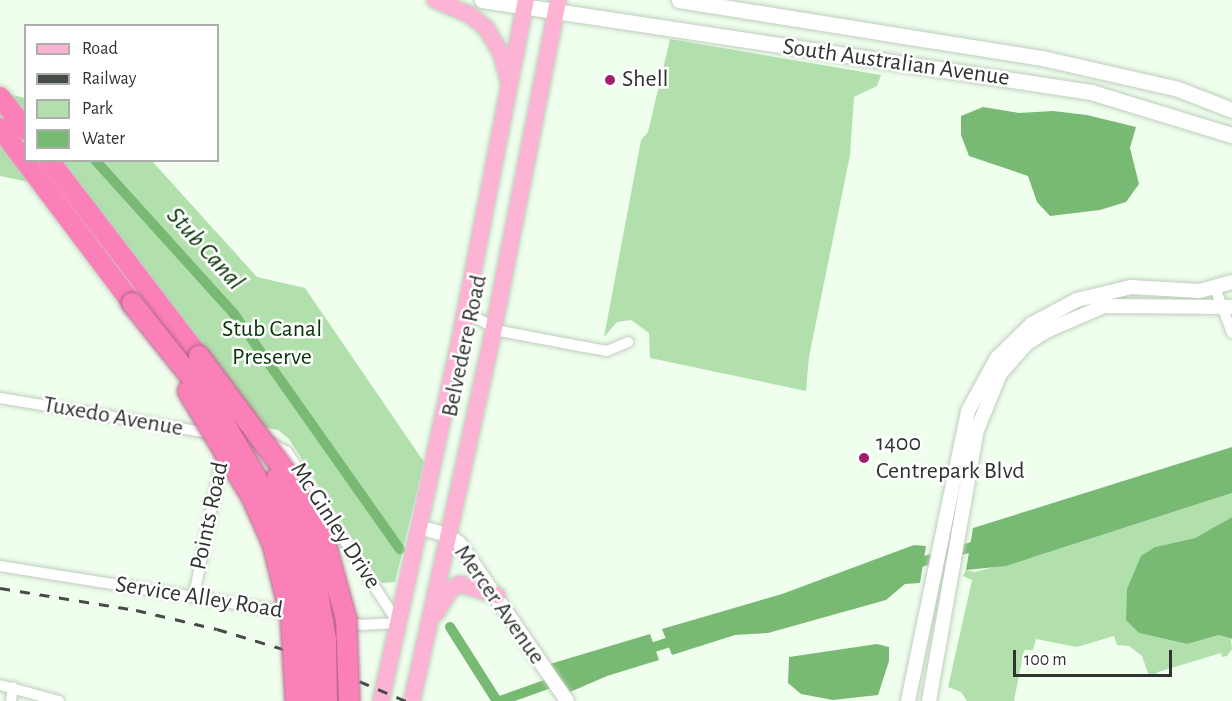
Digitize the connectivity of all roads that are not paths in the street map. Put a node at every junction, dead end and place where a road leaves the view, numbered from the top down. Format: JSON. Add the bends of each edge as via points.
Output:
{"nodes":[{"id":1,"x":435,"y":0,"type":"edge"},
{"id":2,"x":482,"y":0,"type":"edge"},
{"id":3,"x":679,"y":0,"type":"edge"},
{"id":4,"x":526,"y":4,"type":"edge"},
{"id":5,"x":557,"y":6,"type":"edge"},
{"id":6,"x":510,"y":87,"type":"junction"},
{"id":7,"x":0,"y":97,"type":"edge"},
{"id":8,"x":1232,"y":110,"type":"edge"},
{"id":9,"x":24,"y":127,"type":"edge"},
{"id":10,"x":0,"y":128,"type":"edge"},
{"id":11,"x":1232,"y":135,"type":"edge"},
{"id":12,"x":24,"y":160,"type":"edge"},
{"id":13,"x":26,"y":162,"type":"edge"},
{"id":14,"x":51,"y":162,"type":"edge"},
{"id":15,"x":1232,"y":282,"type":"edge"},
{"id":16,"x":1215,"y":288,"type":"junction"},
{"id":17,"x":132,"y":303,"type":"junction"},
{"id":18,"x":1228,"y":308,"type":"edge"},
{"id":19,"x":465,"y":312,"type":"junction"},
{"id":20,"x":494,"y":327,"type":"junction"},
{"id":21,"x":1232,"y":333,"type":"edge"},
{"id":22,"x":628,"y":342,"type":"dead end"},
{"id":23,"x":199,"y":356,"type":"junction"},
{"id":24,"x":0,"y":398,"type":"edge"},
{"id":25,"x":226,"y":436,"type":"junction"},
{"id":26,"x":418,"y":527,"type":"junction"},
{"id":27,"x":449,"y":536,"type":"junction"},
{"id":28,"x":0,"y":567,"type":"edge"},
{"id":29,"x":194,"y":595,"type":"junction"},
{"id":30,"x":496,"y":595,"type":"junction"},
{"id":31,"x":398,"y":623,"type":"junction"},
{"id":32,"x":429,"y":624,"type":"junction"},
{"id":33,"x":0,"y":685,"type":"edge"},
{"id":34,"x":13,"y":687,"type":"junction"},
{"id":35,"x":566,"y":699,"type":"edge"},
{"id":36,"x":11,"y":701,"type":"edge"},
{"id":37,"x":59,"y":701,"type":"edge"},
{"id":38,"x":296,"y":701,"type":"edge"},
{"id":39,"x":312,"y":701,"type":"edge"},
{"id":40,"x":327,"y":701,"type":"edge"},
{"id":41,"x":350,"y":701,"type":"edge"},
{"id":42,"x":381,"y":701,"type":"edge"},
{"id":43,"x":412,"y":701,"type":"edge"},
{"id":44,"x":908,"y":701,"type":"edge"},
{"id":45,"x":929,"y":701,"type":"edge"}],
"edges":[{"from":1,"to":6,"type":"main road","via":[[470,15],[486,28],[501,53]]},
{"from":2,"to":4,"type":"main road","name":"South Australian Avenue"},
{"from":3,"to":8,"type":"main road","name":"South Australian Avenue","via":[[1053,60],[1178,89]]},
{"from":4,"to":5,"type":"main road","name":"South Australian Avenue"},
{"from":4,"to":6,"type":"main road","name":"Belvedere Road"},
{"from":5,"to":11,"type":"main road","name":"South Australian Avenue","via":[[1091,92]]},
{"from":5,"to":20,"type":"main road","name":"Belvedere Road"},
{"from":6,"to":19,"type":"main road","name":"Belvedere Road"},
{"from":7,"to":9,"type":"highway"},
{"from":10,"to":12,"type":"highway"},
{"from":13,"to":17,"type":"highway"},
{"from":14,"to":23,"type":"highway"},
{"from":15,"to":16,"type":"street"},
{"from":16,"to":18,"type":"street"},
{"from":16,"to":44,"type":"street","via":[[1186,291],[1131,287],[1094,295],[1053,312],[1015,338],[988,371],[968,411]]},
{"from":17,"to":38,"type":"highway","bridge":true,"via":[[226,451],[263,520],[291,617]]},
{"from":17,"to":39,"type":"highway","bridge":true,"via":[[214,407],[277,513],[306,605]]},
{"from":18,"to":21,"type":"street"},
{"from":18,"to":45,"type":"street","via":[[1134,303],[1104,306],[1061,322],[1026,344],[1000,375],[981,415]]},
{"from":19,"to":20,"type":"street"},
{"from":19,"to":26,"type":"main road","name":"Belvedere Road"},
{"from":20,"to":22,"type":"street","via":[[607,351]]},
{"from":20,"to":27,"type":"main road","name":"Belvedere Road"},
{"from":23,"to":40,"type":"highway","bridge":true,"via":[[271,468],[303,540],[322,613]]},
{"from":23,"to":41,"type":"highway","bridge":true,"via":[[287,474],[326,547],[346,619]]},
{"from":24,"to":25,"type":"street","name":"Tuxedo Avenue"},
{"from":25,"to":29,"type":"street","name":"Points Road"},
{"from":25,"to":31,"type":"street","name":"Mc Ginley Drive","via":[[272,444],[287,452]]},
{"from":26,"to":27,"type":"street","name":"Mercer Avenue"},
{"from":26,"to":31,"type":"main road","name":"Belvedere Road"},
{"from":27,"to":30,"type":"street","name":"Mercer Avenue","via":[[459,543]]},
{"from":27,"to":32,"type":"main road","name":"Belvedere Road"},
{"from":28,"to":29,"type":"street","name":"Service Alley Road"},
{"from":29,"to":31,"type":"street","name":"Service Alley Road","via":[[358,625]]},
{"from":30,"to":32,"type":"main road","via":[[469,584],[457,585]]},
{"from":30,"to":35,"type":"street","name":"Mercer Avenue"},
{"from":31,"to":42,"type":"main road","name":"Belvedere Road"},
{"from":32,"to":43,"type":"main road","name":"Belvedere Road"},
{"from":33,"to":34,"type":"street"},
{"from":34,"to":36,"type":"street"},
{"from":34,"to":37,"type":"street"}]}
